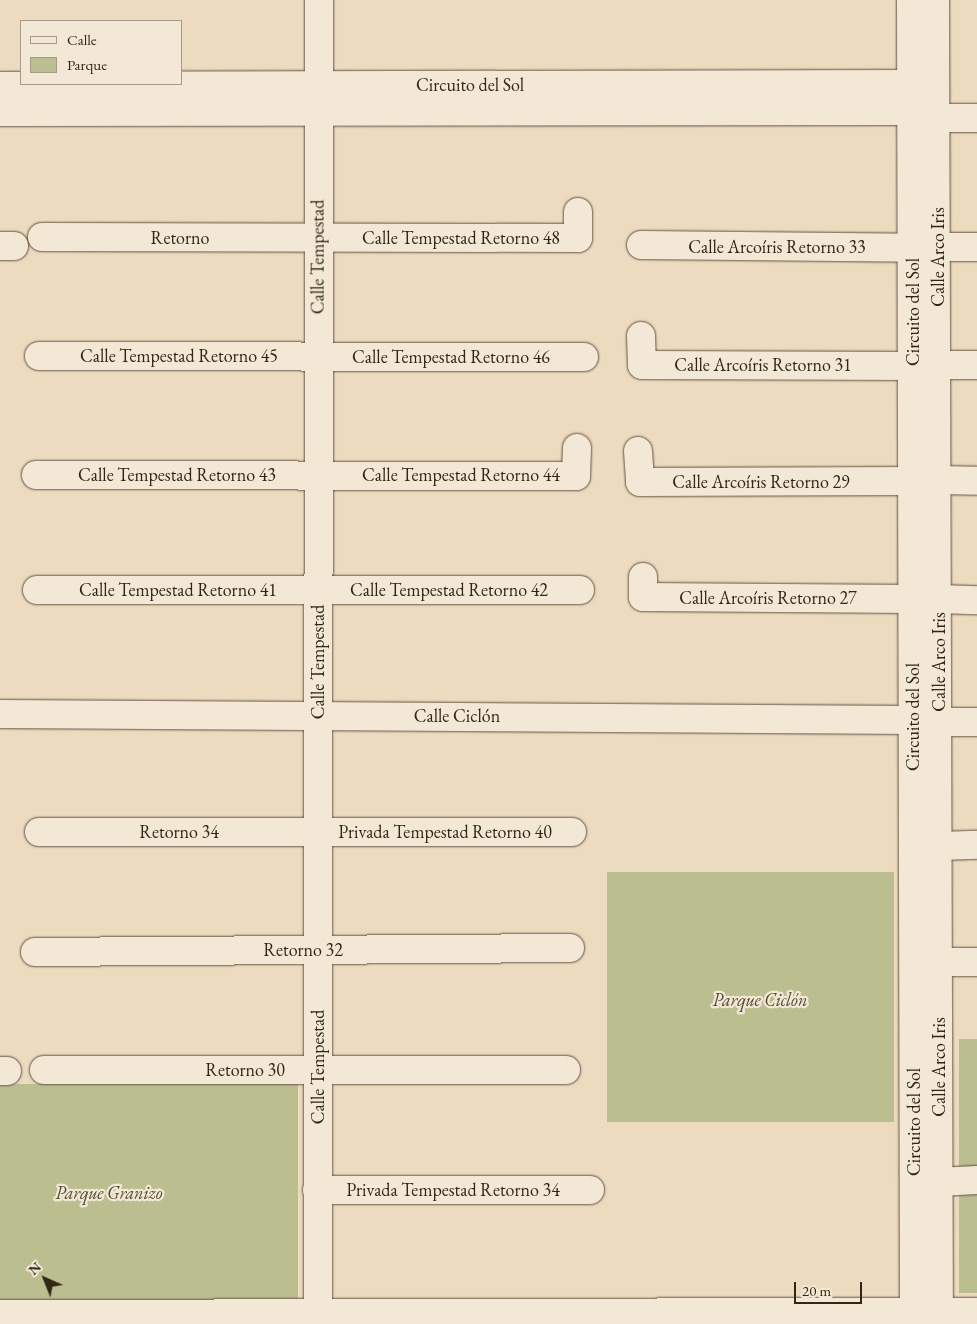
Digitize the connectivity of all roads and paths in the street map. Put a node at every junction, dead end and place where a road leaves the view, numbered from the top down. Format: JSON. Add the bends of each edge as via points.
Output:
{"nodes":[{"id":1,"x":318,"y":0,"type":"edge"},
{"id":2,"x":911,"y":0,"type":"edge"},
{"id":3,"x":935,"y":0,"type":"edge"},
{"id":4,"x":913,"y":84,"type":"junction"},
{"id":5,"x":318,"y":85,"type":"junction"},
{"id":6,"x":0,"y":86,"type":"edge"},
{"id":7,"x":0,"y":112,"type":"edge"},
{"id":8,"x":319,"y":112,"type":"junction"},
{"id":9,"x":926,"y":115,"type":"junction"},
{"id":10,"x":977,"y":118,"type":"edge"},
{"id":11,"x":578,"y":212,"type":"dead end"},
{"id":12,"x":42,"y":237,"type":"dead end"},
{"id":13,"x":318,"y":238,"type":"junction"},
{"id":14,"x":641,"y":245,"type":"dead end"},
{"id":15,"x":926,"y":248,"type":"junction"},
{"id":16,"x":977,"y":248,"type":"edge"},
{"id":17,"x":641,"y":336,"type":"dead end"},
{"id":18,"x":39,"y":356,"type":"dead end"},
{"id":19,"x":318,"y":357,"type":"junction"},
{"id":20,"x":584,"y":357,"type":"dead end"},
{"id":21,"x":926,"y":365,"type":"junction"},
{"id":22,"x":977,"y":365,"type":"edge"},
{"id":23,"x":577,"y":448,"type":"dead end"},
{"id":24,"x":638,"y":450,"type":"dead end"},
{"id":25,"x":36,"y":475,"type":"dead end"},
{"id":26,"x":318,"y":475,"type":"junction"},
{"id":27,"x":926,"y":481,"type":"junction"},
{"id":28,"x":977,"y":481,"type":"edge"},
{"id":29,"x":644,"y":576,"type":"dead end"},
{"id":30,"x":38,"y":590,"type":"dead end"},
{"id":31,"x":318,"y":590,"type":"junction"},
{"id":32,"x":580,"y":590,"type":"dead end"},
{"id":33,"x":926,"y":599,"type":"junction"},
{"id":34,"x":977,"y":600,"type":"edge"},
{"id":35,"x":0,"y":714,"type":"edge"},
{"id":36,"x":318,"y":715,"type":"junction"},
{"id":37,"x":926,"y":721,"type":"junction"},
{"id":38,"x":977,"y":722,"type":"edge"},
{"id":39,"x":39,"y":832,"type":"dead end"},
{"id":40,"x":318,"y":832,"type":"junction"},
{"id":41,"x":572,"y":832,"type":"dead end"},
{"id":42,"x":977,"y":845,"type":"edge"},
{"id":43,"x":940,"y":846,"type":"junction"},
{"id":44,"x":570,"y":948,"type":"dead end"},
{"id":45,"x":318,"y":950,"type":"junction"},
{"id":46,"x":35,"y":952,"type":"dead end"},
{"id":47,"x":939,"y":962,"type":"junction"},
{"id":48,"x":977,"y":962,"type":"edge"},
{"id":49,"x":44,"y":1070,"type":"dead end"},
{"id":50,"x":318,"y":1070,"type":"junction"},
{"id":51,"x":566,"y":1070,"type":"dead end"},
{"id":52,"x":927,"y":1104,"type":"junction"},
{"id":53,"x":977,"y":1180,"type":"edge"},
{"id":54,"x":938,"y":1182,"type":"junction"},
{"id":55,"x":317,"y":1190,"type":"junction"},
{"id":56,"x":590,"y":1190,"type":"dead end"},
{"id":57,"x":977,"y":1312,"type":"edge"},
{"id":58,"x":0,"y":1314,"type":"edge"},
{"id":59,"x":319,"y":1317,"type":"edge"},
{"id":60,"x":926,"y":1318,"type":"edge"}],
"edges":[{"from":1,"to":5,"type":"street","name":"Calle Tempestad"},
{"from":2,"to":4,"type":"street"},
{"from":3,"to":9,"type":"street"},
{"from":4,"to":5,"type":"street","name":"Circuito del Sol"},
{"from":4,"to":9,"type":"street","name":"Circuito del Sol"},
{"from":5,"to":6,"type":"street","name":"Circuito del Sol"},
{"from":5,"to":8,"type":"street","name":"Calle Tempestad"},
{"from":7,"to":8,"type":"street","name":"Circuito del Sol"},
{"from":8,"to":9,"type":"street","name":"Circuito del Sol"},
{"from":8,"to":13,"type":"street","name":"Calle Tempestad"},
{"from":9,"to":10,"type":"street"},
{"from":9,"to":15,"type":"street","name":"Circuito del Sol"},
{"from":11,"to":13,"type":"street","name":"Calle Tempestad Retorno 48","via":[[578,238]]},
{"from":12,"to":13,"type":"street","name":"Retorno"},
{"from":13,"to":19,"type":"street","name":"Calle Tempestad"},
{"from":14,"to":15,"type":"street","name":"Calle Arcoíris Retorno 33"},
{"from":15,"to":16,"type":"street","name":"Calle Arcoíris Retorno 33"},
{"from":15,"to":21,"type":"street","name":"Calle Arco Iris"},
{"from":17,"to":21,"type":"street","name":"Calle Arcoíris Retorno 31","via":[[642,365]]},
{"from":18,"to":19,"type":"street","name":"Calle Tempestad Retorno 45"},
{"from":19,"to":20,"type":"street","name":"Calle Tempestad Retorno 46"},
{"from":19,"to":26,"type":"street","name":"Calle Tempestad"},
{"from":21,"to":22,"type":"street"},
{"from":21,"to":27,"type":"street","name":"Calle Arco Iris"},
{"from":23,"to":26,"type":"street","name":"Calle Tempestad Retorno 44","via":[[576,476]]},
{"from":24,"to":27,"type":"street","name":"Calle Arcoíris Retorno 29","via":[[640,482]]},
{"from":25,"to":26,"type":"street","name":"Calle Tempestad Retorno 43"},
{"from":26,"to":31,"type":"street","name":"Calle Tempestad"},
{"from":27,"to":28,"type":"street"},
{"from":27,"to":33,"type":"street","name":"Calle Arco Iris"},
{"from":29,"to":33,"type":"street","name":"Calle Arcoíris Retorno 27","via":[[643,597]]},
{"from":30,"to":31,"type":"street","name":"Calle Tempestad Retorno 41"},
{"from":31,"to":32,"type":"street","name":"Calle Tempestad Retorno 42"},
{"from":31,"to":36,"type":"street","name":"Calle Tempestad"},
{"from":33,"to":34,"type":"street"},
{"from":33,"to":37,"type":"street","name":"Calle Arco Iris"},
{"from":35,"to":36,"type":"street","name":"Calle Ciclón"},
{"from":36,"to":37,"type":"street","name":"Calle Ciclón"},
{"from":36,"to":40,"type":"street","name":"Calle Tempestad"},
{"from":37,"to":38,"type":"street","name":"Calle Ciclón"},
{"from":37,"to":43,"type":"street","name":"Calle Arco Iris"},
{"from":37,"to":52,"type":"street","name":"Circuito del Sol"},
{"from":39,"to":40,"type":"street","name":"Retorno 34"},
{"from":40,"to":41,"type":"street","name":"Privada Tempestad Retorno 40"},
{"from":40,"to":45,"type":"street","name":"Calle Tempestad"},
{"from":42,"to":43,"type":"street"},
{"from":43,"to":47,"type":"street","name":"Calle Arco Iris"},
{"from":44,"to":45,"type":"street","name":"Retorno 32"},
{"from":45,"to":46,"type":"street","name":"Retorno 32"},
{"from":45,"to":50,"type":"street","name":"Calle Tempestad"},
{"from":47,"to":48,"type":"street"},
{"from":47,"to":52,"type":"street","name":"Calle Arco Iris"},
{"from":49,"to":50,"type":"street","name":"Retorno 30"},
{"from":50,"to":51,"type":"street","name":"Retorno 30"},
{"from":50,"to":55,"type":"street","name":"Calle Tempestad"},
{"from":52,"to":54,"type":"street","name":"Calle Arco Iris"},
{"from":52,"to":60,"type":"street","name":"Circuito del Sol"},
{"from":53,"to":54,"type":"street"},
{"from":54,"to":60,"type":"street","name":"Calle Arco Iris"},
{"from":55,"to":56,"type":"street","name":"Privada Tempestad Retorno 34"},
{"from":55,"to":59,"type":"street","name":"Calle Tempestad"},
{"from":57,"to":60,"type":"street"},
{"from":58,"to":59,"type":"street"},
{"from":59,"to":60,"type":"street"}]}
